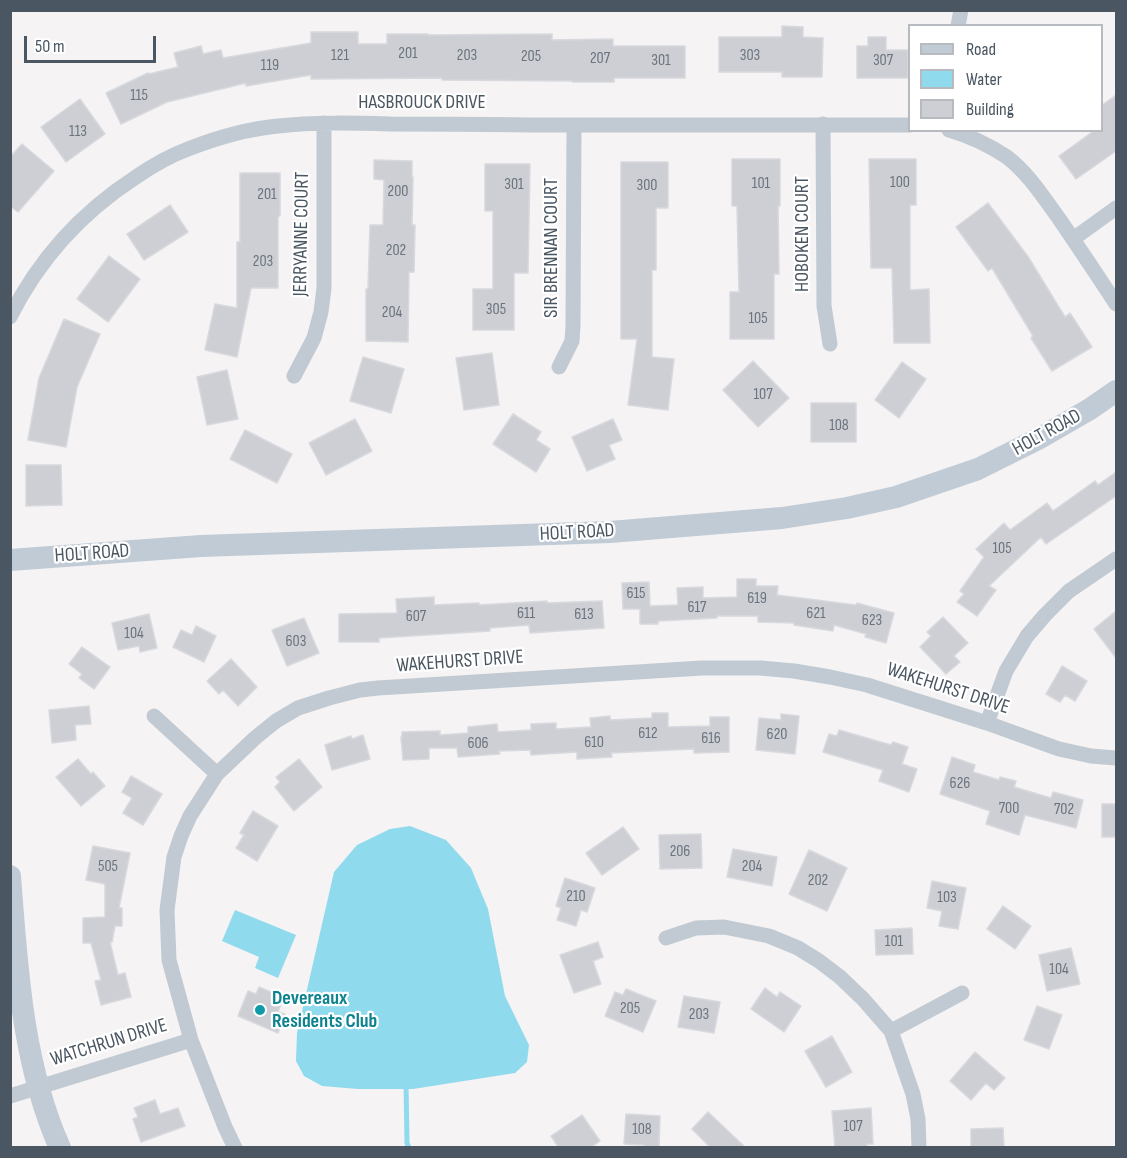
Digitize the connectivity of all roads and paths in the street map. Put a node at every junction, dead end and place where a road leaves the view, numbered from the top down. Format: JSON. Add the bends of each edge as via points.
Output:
{"nodes":[{"id":1,"x":324,"y":123,"type":"junction"},
{"id":2,"x":823,"y":124,"type":"junction"},
{"id":3,"x":574,"y":125,"type":"junction"},
{"id":4,"x":908,"y":125,"type":"edge"},
{"id":5,"x":956,"y":132,"type":"edge"},
{"id":6,"x":1116,"y":207,"type":"edge"},
{"id":7,"x":1072,"y":239,"type":"junction"},
{"id":8,"x":1116,"y":304,"type":"edge"},
{"id":9,"x":10,"y":317,"type":"edge"},
{"id":10,"x":830,"y":344,"type":"dead end"},
{"id":11,"x":559,"y":367,"type":"dead end"},
{"id":12,"x":294,"y":376,"type":"dead end"},
{"id":13,"x":1116,"y":391,"type":"edge"},
{"id":14,"x":1116,"y":559,"type":"edge"},
{"id":15,"x":10,"y":560,"type":"edge"},
{"id":16,"x":154,"y":716,"type":"dead end"},
{"id":17,"x":987,"y":723,"type":"junction"},
{"id":18,"x":1116,"y":758,"type":"edge"},
{"id":19,"x":217,"y":774,"type":"junction"},
{"id":20,"x":10,"y":876,"type":"edge"},
{"id":21,"x":666,"y":938,"type":"dead end"},
{"id":22,"x":962,"y":993,"type":"dead end"},
{"id":23,"x":891,"y":1031,"type":"junction"},
{"id":24,"x":191,"y":1040,"type":"junction"},
{"id":25,"x":39,"y":1087,"type":"junction"},
{"id":26,"x":10,"y":1096,"type":"edge"},
{"id":27,"x":60,"y":1148,"type":"edge"},
{"id":28,"x":235,"y":1148,"type":"edge"},
{"id":29,"x":920,"y":1148,"type":"edge"}],
"edges":[{"from":1,"to":3,"type":"street","name":"HASBROUCK DRIVE"},
{"from":1,"to":9,"type":"street","name":"HASBROUCK DRIVE","via":[[249,130],[186,149],[118,188],[53,250]]},
{"from":1,"to":12,"type":"street","name":"JERRYANNE COURT","via":[[324,288],[314,338]]},
{"from":2,"to":3,"type":"street","name":"HASBROUCK DRIVE"},
{"from":2,"to":4,"type":"street","name":"HASBROUCK DRIVE"},
{"from":2,"to":10,"type":"street","name":"HOBOKEN COURT","via":[[824,306]]},
{"from":3,"to":11,"type":"street","name":"SIR BRENNAN COURT","via":[[573,326],[572,341]]},
{"from":5,"to":7,"type":"street","via":[[985,144],[1021,170]]},
{"from":6,"to":7,"type":"street"},
{"from":7,"to":8,"type":"street"},
{"from":13,"to":15,"type":"street","name":"HOLT ROAD","via":[[978,469],[896,497],[847,508],[610,532],[201,546]]},
{"from":14,"to":17,"type":"street","via":[[1069,591],[1027,636],[1006,671]]},
{"from":16,"to":19,"type":"street"},
{"from":17,"to":18,"type":"street","name":"WAKEHURST DRIVE","via":[[1059,749]]},
{"from":17,"to":19,"type":"street","name":"WAKEHURST DRIVE","via":[[830,676],[760,668],[702,668],[378,688],[298,708],[255,738]]},
{"from":19,"to":24,"type":"street","name":"WAKEHURST DRIVE","via":[[181,836],[166,910],[169,960]]},
{"from":20,"to":25,"type":"street","via":[[27,1039]]},
{"from":21,"to":23,"type":"street","via":[[696,928],[724,927],[769,936],[798,948],[840,977]]},
{"from":22,"to":23,"type":"street"},
{"from":23,"to":29,"type":"street","via":[[913,1094]]},
{"from":24,"to":25,"type":"street","name":"WATCHRUN DRIVE"},
{"from":24,"to":28,"type":"street","name":"WAKEHURST DRIVE"},
{"from":25,"to":26,"type":"street","name":"WATCHRUN DRIVE"},
{"from":25,"to":27,"type":"street"}]}
